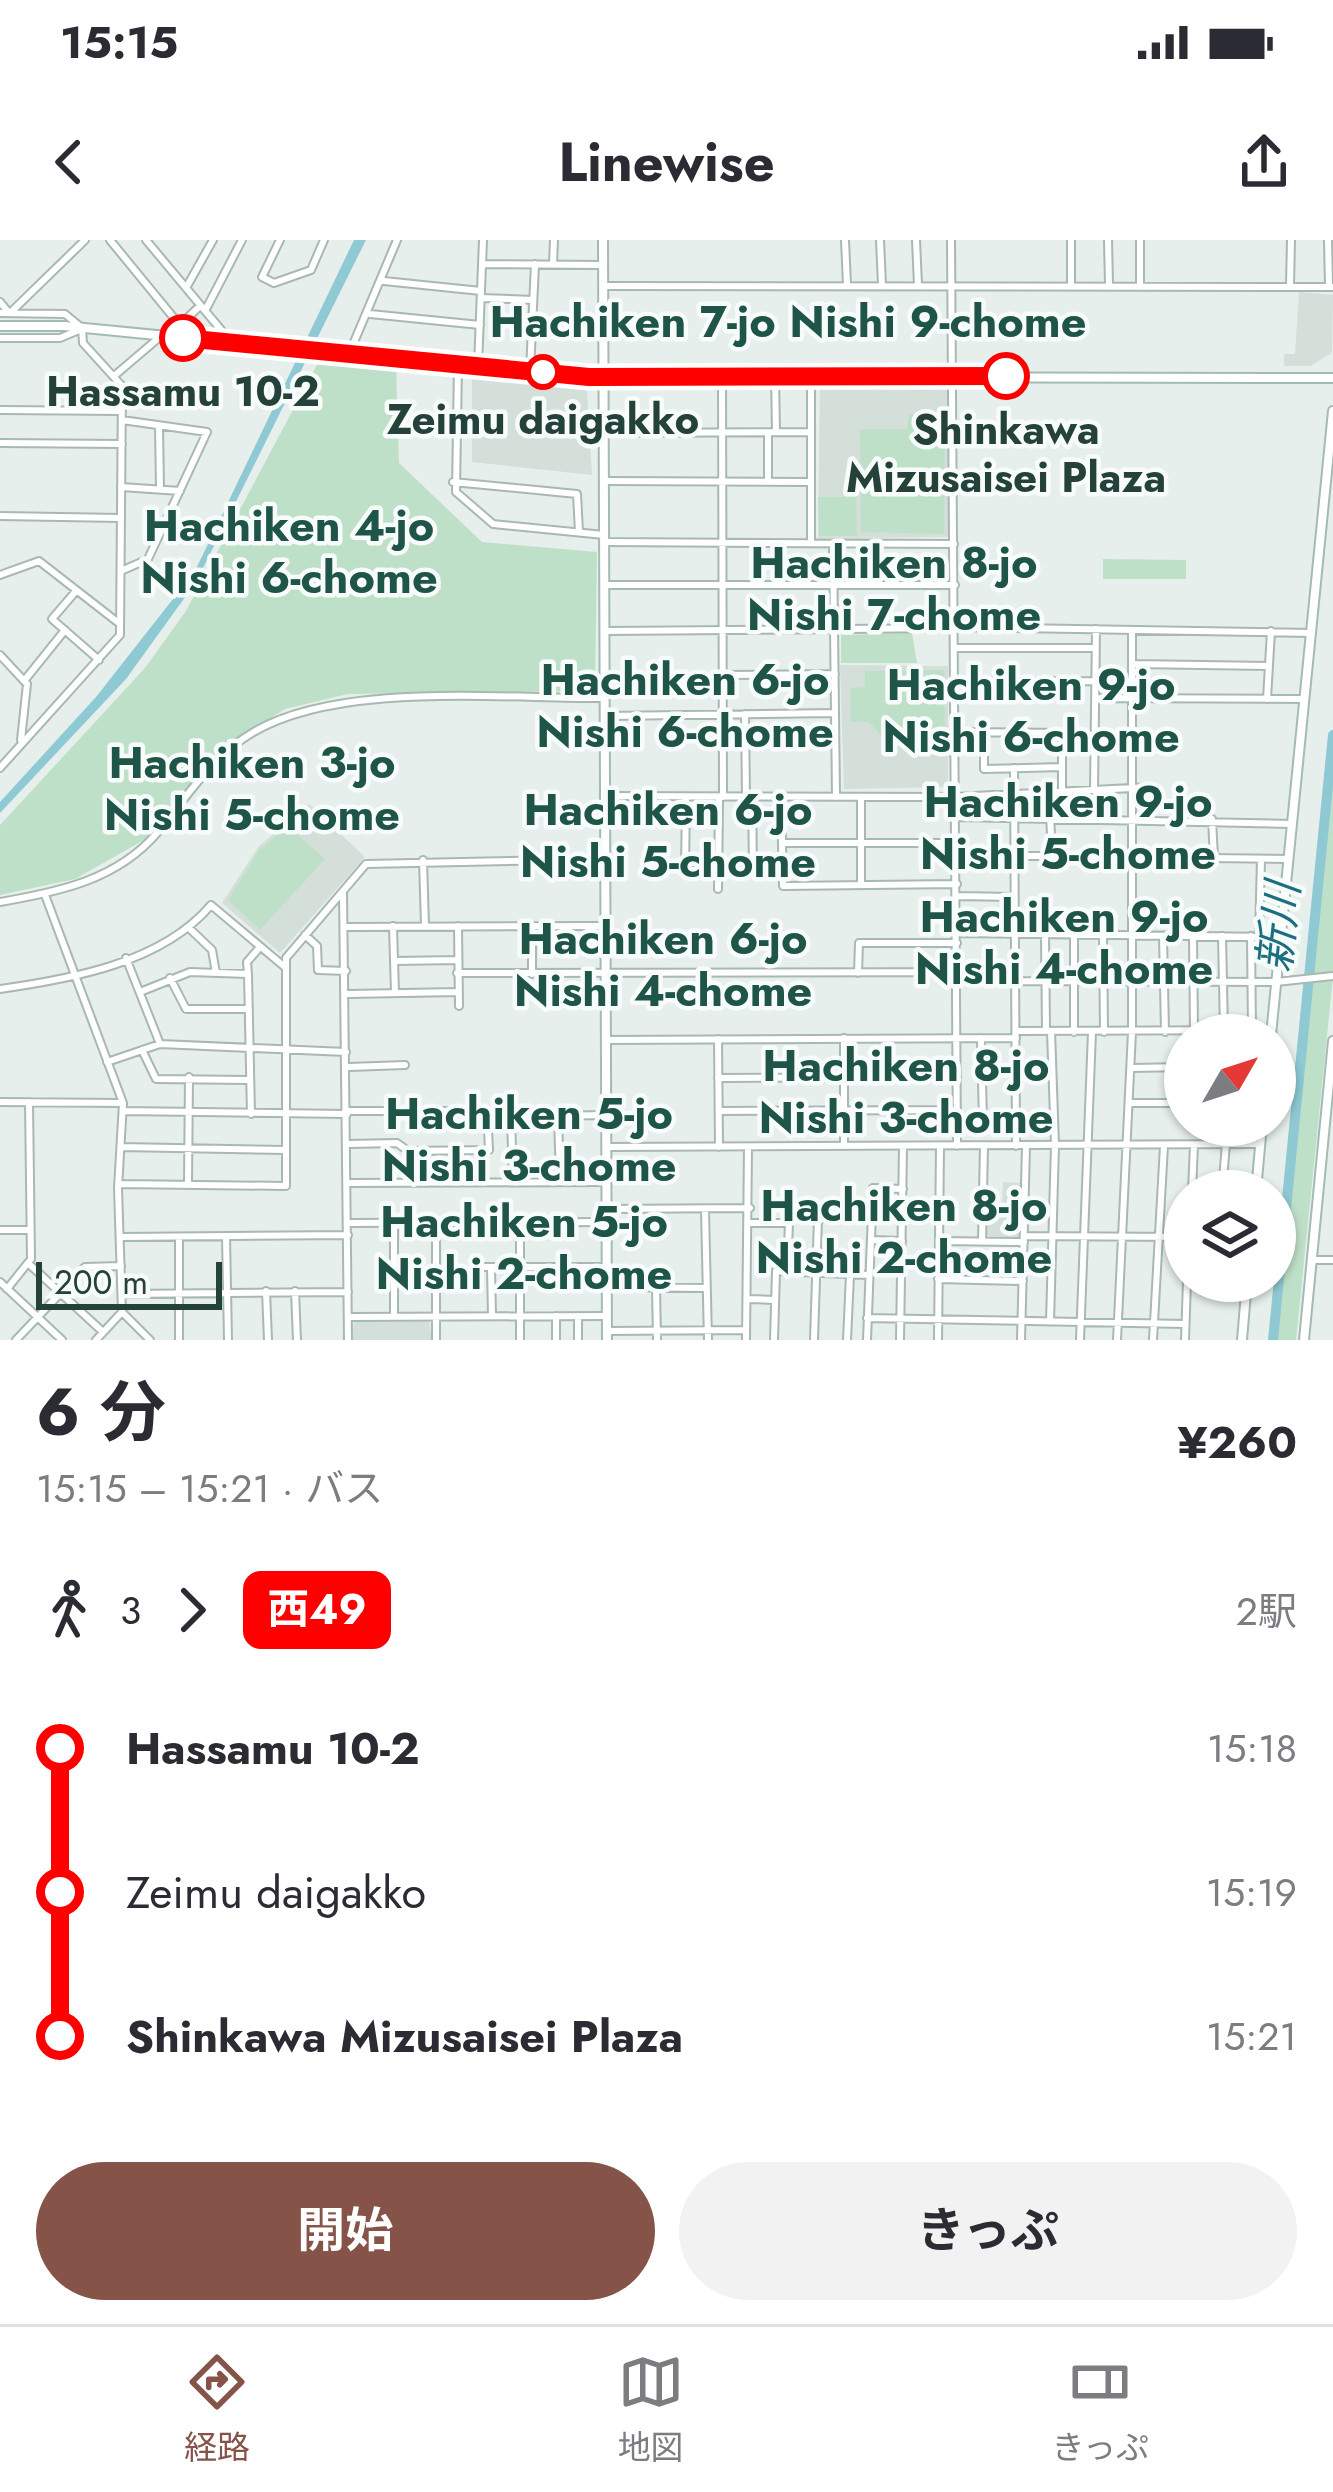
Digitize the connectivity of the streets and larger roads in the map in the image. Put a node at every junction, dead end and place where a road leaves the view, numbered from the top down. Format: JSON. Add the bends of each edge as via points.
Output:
{"nodes":[{"id":1,"x":110,"y":240,"type":"edge"},
{"id":2,"x":146,"y":240,"type":"edge"},
{"id":3,"x":212,"y":240,"type":"edge"},
{"id":4,"x":242,"y":240,"type":"edge"},
{"id":5,"x":280,"y":240,"type":"edge"},
{"id":6,"x":324,"y":240,"type":"edge"},
{"id":7,"x":397,"y":240,"type":"edge"},
{"id":8,"x":484,"y":240,"type":"edge"},
{"id":9,"x":554,"y":240,"type":"edge"},
{"id":10,"x":604,"y":240,"type":"edge"},
{"id":11,"x":844,"y":240,"type":"edge"},
{"id":12,"x":880,"y":240,"type":"edge"},
{"id":13,"x":916,"y":240,"type":"edge"},
{"id":14,"x":951,"y":240,"type":"edge"},
{"id":15,"x":1071,"y":240,"type":"edge"},
{"id":16,"x":1108,"y":240,"type":"edge"},
{"id":17,"x":1140,"y":240,"type":"edge"},
{"id":18,"x":1291,"y":240,"type":"edge"},
{"id":19,"x":1328,"y":240,"type":"edge"},
{"id":20,"x":82,"y":241,"type":"edge"},
{"id":21,"x":482,"y":264,"type":"junction"},
{"id":22,"x":535,"y":264,"type":"junction"},
{"id":23,"x":553,"y":264,"type":"junction"},
{"id":24,"x":603,"y":265,"type":"junction"},
{"id":25,"x":384,"y":281,"type":"junction"},
{"id":26,"x":847,"y":285,"type":"junction"},
{"id":27,"x":882,"y":285,"type":"junction"},
{"id":28,"x":918,"y":285,"type":"junction"},
{"id":29,"x":952,"y":285,"type":"junction"},
{"id":30,"x":1071,"y":285,"type":"junction"},
{"id":31,"x":1109,"y":285,"type":"junction"},
{"id":32,"x":1140,"y":285,"type":"junction"},
{"id":33,"x":603,"y":286,"type":"junction"},
{"id":34,"x":1290,"y":286,"type":"junction"},
{"id":35,"x":1331,"y":286,"type":"edge"},
{"id":36,"x":186,"y":288,"type":"junction"},
{"id":37,"x":481,"y":295,"type":"junction"},
{"id":38,"x":533,"y":299,"type":"junction"},
{"id":39,"x":0,"y":302,"type":"edge"},
{"id":40,"x":203,"y":309,"type":"junction"},
{"id":41,"x":6,"y":313,"type":"edge"},
{"id":42,"x":368,"y":314,"type":"junction"},
{"id":43,"x":178,"y":322,"type":"junction"},
{"id":44,"x":480,"y":325,"type":"junction"},
{"id":45,"x":0,"y":326,"type":"edge"},
{"id":46,"x":82,"y":328,"type":"junction"},
{"id":47,"x":164,"y":336,"type":"junction"},
{"id":48,"x":0,"y":338,"type":"edge"},
{"id":49,"x":224,"y":342,"type":"junction"},
{"id":50,"x":350,"y":354,"type":"junction"},
{"id":51,"x":458,"y":364,"type":"junction"},
{"id":52,"x":478,"y":366,"type":"junction"},
{"id":53,"x":530,"y":371,"type":"junction"},
{"id":54,"x":114,"y":376,"type":"junction"},
{"id":55,"x":954,"y":376,"type":"junction"},
{"id":56,"x":604,"y":377,"type":"junction"},
{"id":57,"x":775,"y":377,"type":"junction"},
{"id":58,"x":811,"y":377,"type":"junction"},
{"id":59,"x":722,"y":378,"type":"junction"},
{"id":60,"x":1333,"y":378,"type":"edge"},
{"id":61,"x":0,"y":410,"type":"edge"},
{"id":62,"x":1333,"y":411,"type":"edge"},
{"id":63,"x":122,"y":416,"type":"junction"},
{"id":64,"x":159,"y":425,"type":"junction"},
{"id":65,"x":811,"y":431,"type":"junction"},
{"id":66,"x":772,"y":432,"type":"junction"},
{"id":67,"x":605,"y":433,"type":"junction"},
{"id":68,"x":722,"y":434,"type":"junction"},
{"id":69,"x":0,"y":443,"type":"edge"},
{"id":70,"x":122,"y":444,"type":"junction"},
{"id":71,"x":604,"y":481,"type":"junction"},
{"id":72,"x":453,"y":482,"type":"junction"},
{"id":73,"x":722,"y":482,"type":"junction"},
{"id":74,"x":768,"y":482,"type":"junction"},
{"id":75,"x":811,"y":482,"type":"junction"},
{"id":76,"x":121,"y":487,"type":"junction"},
{"id":77,"x":160,"y":488,"type":"junction"},
{"id":78,"x":180,"y":490,"type":"junction"},
{"id":79,"x":0,"y":516,"type":"edge"},
{"id":80,"x":121,"y":518,"type":"junction"},
{"id":81,"x":579,"y":532,"type":"junction"},
{"id":82,"x":604,"y":538,"type":"junction"},
{"id":83,"x":722,"y":542,"type":"junction"},
{"id":84,"x":811,"y":542,"type":"junction"},
{"id":85,"x":833,"y":543,"type":"junction"},
{"id":86,"x":954,"y":544,"type":"junction"},
{"id":87,"x":120,"y":572,"type":"junction"},
{"id":88,"x":0,"y":575,"type":"edge"},
{"id":89,"x":604,"y":585,"type":"junction"},
{"id":90,"x":722,"y":585,"type":"junction"},
{"id":91,"x":834,"y":585,"type":"junction"},
{"id":92,"x":955,"y":585,"type":"junction"},
{"id":93,"x":76,"y":591,"type":"junction"},
{"id":94,"x":120,"y":624,"type":"junction"},
{"id":95,"x":955,"y":628,"type":"junction"},
{"id":96,"x":1096,"y":628,"type":"junction"},
{"id":97,"x":834,"y":629,"type":"junction"},
{"id":98,"x":65,"y":630,"type":"junction"},
{"id":99,"x":722,"y":630,"type":"junction"},
{"id":100,"x":605,"y":631,"type":"junction"},
{"id":101,"x":1132,"y":631,"type":"junction"},
{"id":102,"x":1271,"y":632,"type":"junction"},
{"id":103,"x":1311,"y":633,"type":"junction"},
{"id":104,"x":955,"y":648,"type":"junction"},
{"id":105,"x":1095,"y":648,"type":"junction"},
{"id":106,"x":0,"y":655,"type":"edge"},
{"id":107,"x":100,"y":661,"type":"junction"},
{"id":108,"x":1132,"y":664,"type":"junction"},
{"id":109,"x":1269,"y":666,"type":"junction"},
{"id":110,"x":835,"y":674,"type":"junction"},
{"id":111,"x":723,"y":675,"type":"junction"},
{"id":112,"x":24,"y":681,"type":"junction"},
{"id":113,"x":1095,"y":681,"type":"junction"},
{"id":114,"x":955,"y":682,"type":"junction"},
{"id":115,"x":605,"y":698,"type":"junction"},
{"id":116,"x":1095,"y":698,"type":"junction"},
{"id":117,"x":1133,"y":698,"type":"junction"},
{"id":118,"x":1267,"y":699,"type":"junction"},
{"id":119,"x":1304,"y":699,"type":"junction"},
{"id":120,"x":835,"y":713,"type":"junction"},
{"id":121,"x":745,"y":714,"type":"junction"},
{"id":122,"x":723,"y":715,"type":"junction"},
{"id":123,"x":606,"y":716,"type":"junction"},
{"id":124,"x":956,"y":731,"type":"junction"},
{"id":125,"x":984,"y":732,"type":"junction"},
{"id":126,"x":21,"y":740,"type":"junction"},
{"id":127,"x":1062,"y":767,"type":"junction"},
{"id":128,"x":0,"y":768,"type":"edge"},
{"id":129,"x":1014,"y":768,"type":"junction"},
{"id":130,"x":1150,"y":787,"type":"dead end"},
{"id":131,"x":1132,"y":788,"type":"junction"},
{"id":132,"x":1094,"y":790,"type":"junction"},
{"id":133,"x":1049,"y":792,"type":"junction"},
{"id":134,"x":1062,"y":792,"type":"junction"},
{"id":135,"x":1012,"y":794,"type":"junction"},
{"id":136,"x":604,"y":796,"type":"junction"},
{"id":137,"x":686,"y":796,"type":"junction"},
{"id":138,"x":721,"y":797,"type":"junction"},
{"id":139,"x":749,"y":797,"type":"junction"},
{"id":140,"x":836,"y":797,"type":"junction"},
{"id":141,"x":861,"y":797,"type":"junction"},
{"id":142,"x":956,"y":797,"type":"junction"},
{"id":143,"x":781,"y":798,"type":"junction"},
{"id":144,"x":1012,"y":816,"type":"junction"},
{"id":145,"x":957,"y":817,"type":"junction"},
{"id":146,"x":1050,"y":818,"type":"junction"},
{"id":147,"x":1132,"y":818,"type":"junction"},
{"id":148,"x":1212,"y":819,"type":"junction"},
{"id":149,"x":1292,"y":824,"type":"junction"},
{"id":150,"x":782,"y":843,"type":"junction"},
{"id":151,"x":861,"y":843,"type":"junction"},
{"id":152,"x":957,"y":844,"type":"junction"},
{"id":153,"x":957,"y":855,"type":"junction"},
{"id":154,"x":1013,"y":856,"type":"junction"},
{"id":155,"x":1052,"y":856,"type":"junction"},
{"id":156,"x":1133,"y":858,"type":"junction"},
{"id":157,"x":1214,"y":858,"type":"junction"},
{"id":158,"x":604,"y":859,"type":"junction"},
{"id":159,"x":1261,"y":859,"type":"junction"},
{"id":160,"x":1289,"y":859,"type":"junction"},
{"id":161,"x":423,"y":860,"type":"junction"},
{"id":162,"x":753,"y":869,"type":"junction"},
{"id":163,"x":783,"y":869,"type":"junction"},
{"id":164,"x":718,"y":870,"type":"junction"},
{"id":165,"x":957,"y":884,"type":"junction"},
{"id":166,"x":860,"y":885,"type":"junction"},
{"id":167,"x":718,"y":889,"type":"dead end"},
{"id":168,"x":343,"y":891,"type":"junction"},
{"id":169,"x":45,"y":894,"type":"junction"},
{"id":170,"x":957,"y":896,"type":"junction"},
{"id":171,"x":1013,"y":897,"type":"junction"},
{"id":172,"x":0,"y":902,"type":"edge"},
{"id":173,"x":394,"y":926,"type":"junction"},
{"id":174,"x":425,"y":926,"type":"junction"},
{"id":175,"x":458,"y":926,"type":"junction"},
{"id":176,"x":532,"y":926,"type":"junction"},
{"id":177,"x":604,"y":926,"type":"junction"},
{"id":178,"x":346,"y":927,"type":"junction"},
{"id":179,"x":189,"y":928,"type":"junction"},
{"id":180,"x":1102,"y":934,"type":"junction"},
{"id":181,"x":305,"y":935,"type":"junction"},
{"id":182,"x":1014,"y":935,"type":"junction"},
{"id":183,"x":1045,"y":935,"type":"junction"},
{"id":184,"x":1074,"y":935,"type":"junction"},
{"id":185,"x":1132,"y":935,"type":"junction"},
{"id":186,"x":1163,"y":936,"type":"junction"},
{"id":187,"x":1193,"y":936,"type":"junction"},
{"id":188,"x":1222,"y":936,"type":"junction"},
{"id":189,"x":1255,"y":936,"type":"junction"},
{"id":190,"x":1281,"y":937,"type":"junction"},
{"id":191,"x":957,"y":938,"type":"junction"},
{"id":192,"x":260,"y":947,"type":"junction"},
{"id":193,"x":126,"y":958,"type":"junction"},
{"id":194,"x":458,"y":960,"type":"junction"},
{"id":195,"x":394,"y":961,"type":"junction"},
{"id":196,"x":286,"y":968,"type":"junction"},
{"id":197,"x":346,"y":971,"type":"junction"},
{"id":198,"x":458,"y":973,"type":"junction"},
{"id":199,"x":859,"y":973,"type":"junction"},
{"id":200,"x":216,"y":974,"type":"junction"},
{"id":201,"x":248,"y":974,"type":"junction"},
{"id":202,"x":532,"y":974,"type":"junction"},
{"id":203,"x":604,"y":974,"type":"junction"},
{"id":204,"x":956,"y":974,"type":"junction"},
{"id":205,"x":1014,"y":976,"type":"junction"},
{"id":206,"x":1332,"y":976,"type":"edge"},
{"id":207,"x":76,"y":978,"type":"junction"},
{"id":208,"x":170,"y":978,"type":"junction"},
{"id":209,"x":1044,"y":980,"type":"junction"},
{"id":210,"x":1073,"y":980,"type":"junction"},
{"id":211,"x":1103,"y":980,"type":"junction"},
{"id":212,"x":1193,"y":980,"type":"junction"},
{"id":213,"x":1131,"y":981,"type":"junction"},
{"id":214,"x":1164,"y":981,"type":"junction"},
{"id":215,"x":1222,"y":981,"type":"junction"},
{"id":216,"x":1250,"y":982,"type":"junction"},
{"id":217,"x":1280,"y":982,"type":"junction"},
{"id":218,"x":0,"y":989,"type":"edge"},
{"id":219,"x":140,"y":992,"type":"junction"},
{"id":220,"x":458,"y":992,"type":"junction"},
{"id":221,"x":395,"y":993,"type":"junction"},
{"id":222,"x":346,"y":994,"type":"junction"},
{"id":223,"x":458,"y":1006,"type":"dead end"},
{"id":224,"x":250,"y":1009,"type":"junction"},
{"id":225,"x":1165,"y":1014,"type":"edge"},
{"id":226,"x":1194,"y":1014,"type":"edge"},
{"id":227,"x":1219,"y":1014,"type":"edge"},
{"id":228,"x":1251,"y":1014,"type":"edge"},
{"id":229,"x":1274,"y":1014,"type":"edge"},
{"id":230,"x":1048,"y":1031,"type":"junction"},
{"id":231,"x":1074,"y":1032,"type":"junction"},
{"id":232,"x":1092,"y":1032,"type":"junction"},
{"id":233,"x":1104,"y":1032,"type":"junction"},
{"id":234,"x":1132,"y":1032,"type":"junction"},
{"id":235,"x":1164,"y":1032,"type":"edge"},
{"id":236,"x":1016,"y":1034,"type":"junction"},
{"id":237,"x":957,"y":1037,"type":"junction"},
{"id":238,"x":844,"y":1038,"type":"junction"},
{"id":239,"x":981,"y":1038,"type":"junction"},
{"id":240,"x":718,"y":1039,"type":"junction"},
{"id":241,"x":605,"y":1040,"type":"junction"},
{"id":242,"x":160,"y":1044,"type":"junction"},
{"id":243,"x":248,"y":1044,"type":"junction"},
{"id":244,"x":1333,"y":1044,"type":"edge"},
{"id":245,"x":286,"y":1048,"type":"junction"},
{"id":246,"x":142,"y":1050,"type":"junction"},
{"id":247,"x":347,"y":1052,"type":"junction"},
{"id":248,"x":107,"y":1062,"type":"junction"},
{"id":249,"x":405,"y":1065,"type":"dead end"},
{"id":250,"x":347,"y":1067,"type":"junction"},
{"id":251,"x":1164,"y":1067,"type":"edge"},
{"id":252,"x":1131,"y":1068,"type":"junction"},
{"id":253,"x":844,"y":1076,"type":"junction"},
{"id":254,"x":957,"y":1077,"type":"junction"},
{"id":255,"x":189,"y":1078,"type":"junction"},
{"id":256,"x":718,"y":1078,"type":"junction"},
{"id":257,"x":249,"y":1081,"type":"junction"},
{"id":258,"x":0,"y":1102,"type":"edge"},
{"id":259,"x":29,"y":1102,"type":"junction"},
{"id":260,"x":1130,"y":1103,"type":"junction"},
{"id":261,"x":1164,"y":1103,"type":"edge"},
{"id":262,"x":1330,"y":1104,"type":"edge"},
{"id":263,"x":123,"y":1107,"type":"junction"},
{"id":264,"x":844,"y":1110,"type":"junction"},
{"id":265,"x":956,"y":1110,"type":"junction"},
{"id":266,"x":719,"y":1111,"type":"junction"},
{"id":267,"x":286,"y":1112,"type":"junction"},
{"id":268,"x":188,"y":1113,"type":"junction"},
{"id":269,"x":347,"y":1113,"type":"junction"},
{"id":270,"x":251,"y":1114,"type":"junction"},
{"id":271,"x":606,"y":1115,"type":"junction"},
{"id":272,"x":558,"y":1116,"type":"junction"},
{"id":273,"x":488,"y":1117,"type":"junction"},
{"id":274,"x":511,"y":1117,"type":"junction"},
{"id":275,"x":1016,"y":1122,"type":"junction"},
{"id":276,"x":347,"y":1144,"type":"junction"},
{"id":277,"x":1055,"y":1144,"type":"junction"},
{"id":278,"x":1129,"y":1144,"type":"junction"},
{"id":279,"x":1090,"y":1145,"type":"junction"},
{"id":280,"x":1164,"y":1145,"type":"joint"},
{"id":281,"x":844,"y":1146,"type":"junction"},
{"id":282,"x":903,"y":1146,"type":"junction"},
{"id":283,"x":940,"y":1146,"type":"junction"},
{"id":284,"x":957,"y":1146,"type":"junction"},
{"id":285,"x":984,"y":1146,"type":"junction"},
{"id":286,"x":1016,"y":1146,"type":"junction"},
{"id":287,"x":1026,"y":1146,"type":"junction"},
{"id":288,"x":606,"y":1147,"type":"junction"},
{"id":289,"x":719,"y":1147,"type":"junction"},
{"id":290,"x":748,"y":1147,"type":"junction"},
{"id":291,"x":121,"y":1148,"type":"junction"},
{"id":292,"x":188,"y":1148,"type":"junction"},
{"id":293,"x":286,"y":1150,"type":"junction"},
{"id":294,"x":513,"y":1182,"type":"junction"},
{"id":295,"x":560,"y":1182,"type":"junction"},
{"id":296,"x":606,"y":1182,"type":"junction"},
{"id":297,"x":348,"y":1183,"type":"junction"},
{"id":298,"x":120,"y":1184,"type":"junction"},
{"id":299,"x":188,"y":1184,"type":"junction"},
{"id":300,"x":903,"y":1190,"type":"junction"},
{"id":301,"x":750,"y":1208,"type":"junction"},
{"id":302,"x":606,"y":1209,"type":"junction"},
{"id":303,"x":705,"y":1210,"type":"junction"},
{"id":304,"x":872,"y":1219,"type":"junction"},
{"id":305,"x":394,"y":1222,"type":"junction"},
{"id":306,"x":436,"y":1222,"type":"junction"},
{"id":307,"x":520,"y":1222,"type":"junction"},
{"id":308,"x":606,"y":1222,"type":"junction"},
{"id":309,"x":348,"y":1223,"type":"junction"},
{"id":310,"x":751,"y":1223,"type":"junction"},
{"id":311,"x":31,"y":1229,"type":"junction"},
{"id":312,"x":0,"y":1230,"type":"edge"},
{"id":313,"x":348,"y":1235,"type":"junction"},
{"id":314,"x":226,"y":1236,"type":"junction"},
{"id":315,"x":1053,"y":1236,"type":"junction"},
{"id":316,"x":1123,"y":1236,"type":"junction"},
{"id":317,"x":121,"y":1237,"type":"junction"},
{"id":318,"x":1086,"y":1237,"type":"junction"},
{"id":319,"x":1159,"y":1237,"type":"junction"},
{"id":320,"x":1164,"y":1237,"type":"edge"},
{"id":321,"x":179,"y":1238,"type":"junction"},
{"id":322,"x":1024,"y":1239,"type":"junction"},
{"id":323,"x":871,"y":1240,"type":"junction"},
{"id":324,"x":902,"y":1241,"type":"junction"},
{"id":325,"x":939,"y":1241,"type":"junction"},
{"id":326,"x":982,"y":1241,"type":"junction"},
{"id":327,"x":1311,"y":1260,"type":"junction"},
{"id":328,"x":1333,"y":1260,"type":"edge"},
{"id":329,"x":30,"y":1265,"type":"junction"},
{"id":330,"x":122,"y":1266,"type":"junction"},
{"id":331,"x":491,"y":1267,"type":"junction"},
{"id":332,"x":520,"y":1267,"type":"junction"},
{"id":333,"x":607,"y":1267,"type":"junction"},
{"id":334,"x":478,"y":1268,"type":"dead end"},
{"id":335,"x":787,"y":1272,"type":"junction"},
{"id":336,"x":816,"y":1273,"type":"junction"},
{"id":337,"x":850,"y":1275,"type":"junction"},
{"id":338,"x":869,"y":1275,"type":"junction"},
{"id":339,"x":938,"y":1279,"type":"junction"},
{"id":340,"x":1023,"y":1281,"type":"junction"},
{"id":341,"x":0,"y":1282,"type":"edge"},
{"id":342,"x":607,"y":1287,"type":"junction"},
{"id":343,"x":656,"y":1287,"type":"junction"},
{"id":344,"x":705,"y":1288,"type":"junction"},
{"id":345,"x":8,"y":1289,"type":"junction"},
{"id":346,"x":295,"y":1291,"type":"junction"},
{"id":347,"x":227,"y":1292,"type":"junction"},
{"id":348,"x":266,"y":1292,"type":"junction"},
{"id":349,"x":347,"y":1292,"type":"junction"},
{"id":350,"x":60,"y":1293,"type":"junction"},
{"id":351,"x":179,"y":1293,"type":"junction"},
{"id":352,"x":122,"y":1294,"type":"junction"},
{"id":353,"x":749,"y":1299,"type":"junction"},
{"id":354,"x":775,"y":1300,"type":"junction"},
{"id":355,"x":1186,"y":1302,"type":"edge"},
{"id":356,"x":1245,"y":1302,"type":"edge"},
{"id":357,"x":122,"y":1312,"type":"junction"},
{"id":358,"x":493,"y":1316,"type":"junction"},
{"id":359,"x":520,"y":1316,"type":"junction"},
{"id":360,"x":556,"y":1316,"type":"junction"},
{"id":361,"x":578,"y":1316,"type":"junction"},
{"id":362,"x":607,"y":1316,"type":"junction"},
{"id":363,"x":38,"y":1317,"type":"junction"},
{"id":364,"x":348,"y":1317,"type":"junction"},
{"id":365,"x":394,"y":1317,"type":"junction"},
{"id":366,"x":436,"y":1317,"type":"junction"},
{"id":367,"x":868,"y":1318,"type":"junction"},
{"id":368,"x":938,"y":1318,"type":"junction"},
{"id":369,"x":901,"y":1319,"type":"junction"},
{"id":370,"x":1022,"y":1319,"type":"junction"},
{"id":371,"x":1050,"y":1323,"type":"junction"},
{"id":372,"x":1118,"y":1324,"type":"junction"},
{"id":373,"x":1185,"y":1324,"type":"junction"},
{"id":374,"x":1154,"y":1325,"type":"junction"},
{"id":375,"x":1081,"y":1326,"type":"junction"},
{"id":376,"x":708,"y":1330,"type":"junction"},
{"id":377,"x":103,"y":1332,"type":"junction"},
{"id":378,"x":607,"y":1335,"type":"edge"},
{"id":379,"x":657,"y":1335,"type":"edge"},
{"id":380,"x":746,"y":1335,"type":"edge"},
{"id":381,"x":18,"y":1340,"type":"edge"},
{"id":382,"x":62,"y":1340,"type":"edge"},
{"id":383,"x":96,"y":1340,"type":"edge"},
{"id":384,"x":151,"y":1340,"type":"edge"},
{"id":385,"x":179,"y":1340,"type":"edge"},
{"id":386,"x":228,"y":1340,"type":"edge"},
{"id":387,"x":268,"y":1340,"type":"edge"},
{"id":388,"x":297,"y":1340,"type":"edge"},
{"id":389,"x":348,"y":1340,"type":"edge"},
{"id":390,"x":436,"y":1340,"type":"edge"},
{"id":391,"x":520,"y":1340,"type":"edge"},
{"id":392,"x":556,"y":1340,"type":"edge"},
{"id":393,"x":578,"y":1340,"type":"edge"},
{"id":394,"x":708,"y":1340,"type":"edge"},
{"id":395,"x":774,"y":1340,"type":"edge"},
{"id":396,"x":814,"y":1340,"type":"edge"},
{"id":397,"x":847,"y":1340,"type":"edge"},
{"id":398,"x":867,"y":1340,"type":"edge"},
{"id":399,"x":900,"y":1340,"type":"edge"},
{"id":400,"x":938,"y":1340,"type":"edge"},
{"id":401,"x":1021,"y":1340,"type":"edge"},
{"id":402,"x":1080,"y":1340,"type":"edge"},
{"id":403,"x":1117,"y":1340,"type":"edge"},
{"id":404,"x":1153,"y":1340,"type":"edge"},
{"id":405,"x":1185,"y":1340,"type":"edge"},
{"id":406,"x":1241,"y":1340,"type":"edge"},
{"id":407,"x":1304,"y":1340,"type":"edge"}],
"edges":[{"from":1,"to":43,"type":"street"},
{"from":2,"to":36,"type":"street"},
{"from":3,"to":36,"type":"street"},
{"from":4,"to":40,"type":"street"},
{"from":5,"to":6,"type":"street","via":[[262,277],[274,283],[311,270]]},
{"from":7,"to":25,"type":"street"},
{"from":8,"to":21,"type":"street"},
{"from":9,"to":23,"type":"street"},
{"from":10,"to":24,"type":"street"},
{"from":11,"to":26,"type":"street"},
{"from":12,"to":27,"type":"street"},
{"from":13,"to":28,"type":"street"},
{"from":14,"to":29,"type":"street"},
{"from":15,"to":30,"type":"street"},
{"from":16,"to":31,"type":"street"},
{"from":17,"to":32,"type":"street"},
{"from":18,"to":34,"type":"street"},
{"from":19,"to":35,"type":"street"},
{"from":20,"to":41,"type":"street"},
{"from":21,"to":22,"type":"street"},
{"from":21,"to":37,"type":"street"},
{"from":22,"to":23,"type":"street"},
{"from":22,"to":38,"type":"street"},
{"from":23,"to":24,"type":"street"},
{"from":24,"to":33,"type":"street"},
{"from":25,"to":37,"type":"street"},
{"from":25,"to":42,"type":"street"},
{"from":26,"to":27,"type":"street"},
{"from":26,"to":33,"type":"street"},
{"from":27,"to":28,"type":"street"},
{"from":28,"to":29,"type":"street"},
{"from":29,"to":30,"type":"street"},
{"from":29,"to":55,"type":"street"},
{"from":30,"to":31,"type":"street"},
{"from":31,"to":32,"type":"street"},
{"from":32,"to":34,"type":"street"},
{"from":33,"to":56,"type":"street"},
{"from":34,"to":35,"type":"street"},
{"from":36,"to":40,"type":"street"},
{"from":37,"to":38,"type":"street"},
{"from":37,"to":44,"type":"street"},
{"from":38,"to":53,"type":"street"},
{"from":39,"to":41,"type":"street"},
{"from":40,"to":43,"type":"street"},
{"from":40,"to":49,"type":"street"},
{"from":41,"to":46,"type":"street","via":[[65,314]]},
{"from":42,"to":44,"type":"street"},
{"from":42,"to":50,"type":"street"},
{"from":43,"to":47,"type":"street"},
{"from":44,"to":52,"type":"street"},
{"from":45,"to":46,"type":"street"},
{"from":46,"to":47,"type":"street"},
{"from":46,"to":48,"type":"street","via":[[61,338]]},
{"from":46,"to":54,"type":"street","via":[[83,343]]},
{"from":47,"to":49,"type":"street"},
{"from":47,"to":54,"type":"street"},
{"from":49,"to":50,"type":"street"},
{"from":50,"to":51,"type":"street"},
{"from":51,"to":52,"type":"street"},
{"from":51,"to":72,"type":"street"},
{"from":52,"to":53,"type":"street"},
{"from":53,"to":56,"type":"street"},
{"from":54,"to":63,"type":"street"},
{"from":55,"to":58,"type":"street"},
{"from":55,"to":60,"type":"street"},
{"from":55,"to":86,"type":"street"},
{"from":56,"to":59,"type":"street"},
{"from":56,"to":67,"type":"street"},
{"from":57,"to":58,"type":"street"},
{"from":57,"to":59,"type":"street"},
{"from":57,"to":66,"type":"street"},
{"from":58,"to":65,"type":"street"},
{"from":59,"to":68,"type":"street"},
{"from":61,"to":63,"type":"street"},
{"from":62,"to":103,"type":"street"},
{"from":63,"to":64,"type":"street"},
{"from":63,"to":70,"type":"street"},
{"from":64,"to":77,"type":"street"},
{"from":64,"to":78,"type":"street","via":[[207,432]]},
{"from":65,"to":66,"type":"street"},
{"from":65,"to":75,"type":"street"},
{"from":66,"to":68,"type":"street"},
{"from":66,"to":74,"type":"street"},
{"from":67,"to":68,"type":"street"},
{"from":67,"to":71,"type":"street"},
{"from":68,"to":73,"type":"street"},
{"from":69,"to":70,"type":"street"},
{"from":70,"to":76,"type":"street"},
{"from":71,"to":73,"type":"street"},
{"from":71,"to":82,"type":"street"},
{"from":72,"to":81,"type":"street","via":[[493,524]]},
{"from":72,"to":81,"type":"street","via":[[577,494]]},
{"from":73,"to":74,"type":"street"},
{"from":73,"to":83,"type":"street"},
{"from":74,"to":75,"type":"street"},
{"from":75,"to":84,"type":"street"},
{"from":76,"to":77,"type":"street"},
{"from":76,"to":80,"type":"street"},
{"from":77,"to":78,"type":"street"},
{"from":78,"to":87,"type":"street","via":[[148,559]]},
{"from":79,"to":80,"type":"street"},
{"from":80,"to":87,"type":"street"},
{"from":81,"to":82,"type":"street"},
{"from":82,"to":83,"type":"street"},
{"from":82,"to":89,"type":"street"},
{"from":83,"to":84,"type":"street"},
{"from":83,"to":90,"type":"street"},
{"from":84,"to":85,"type":"street"},
{"from":85,"to":86,"type":"street"},
{"from":85,"to":91,"type":"street"},
{"from":86,"to":92,"type":"street"},
{"from":87,"to":94,"type":"street"},
{"from":88,"to":93,"type":"street","via":[[39,561]]},
{"from":89,"to":90,"type":"street"},
{"from":89,"to":100,"type":"street"},
{"from":90,"to":91,"type":"street"},
{"from":90,"to":99,"type":"street"},
{"from":91,"to":92,"type":"street"},
{"from":91,"to":97,"type":"street"},
{"from":92,"to":95,"type":"street"},
{"from":93,"to":94,"type":"street"},
{"from":93,"to":98,"type":"street","via":[[52,619]]},
{"from":94,"to":107,"type":"street"},
{"from":95,"to":96,"type":"street"},
{"from":95,"to":97,"type":"street"},
{"from":95,"to":104,"type":"street"},
{"from":96,"to":101,"type":"street"},
{"from":96,"to":105,"type":"street"},
{"from":97,"to":99,"type":"street"},
{"from":97,"to":110,"type":"street"},
{"from":98,"to":107,"type":"street"},
{"from":98,"to":112,"type":"street"},
{"from":99,"to":100,"type":"street"},
{"from":99,"to":111,"type":"street"},
{"from":100,"to":115,"type":"street"},
{"from":101,"to":102,"type":"street"},
{"from":101,"to":108,"type":"street"},
{"from":102,"to":103,"type":"street"},
{"from":102,"to":109,"type":"street"},
{"from":103,"to":119,"type":"street"},
{"from":104,"to":105,"type":"street"},
{"from":104,"to":114,"type":"street"},
{"from":105,"to":113,"type":"street"},
{"from":106,"to":112,"type":"street"},
{"from":107,"to":126,"type":"street"},
{"from":108,"to":109,"type":"street"},
{"from":108,"to":117,"type":"street"},
{"from":109,"to":118,"type":"street"},
{"from":110,"to":111,"type":"street"},
{"from":110,"to":120,"type":"street"},
{"from":111,"to":122,"type":"street"},
{"from":112,"to":126,"type":"street"},
{"from":113,"to":114,"type":"street"},
{"from":113,"to":116,"type":"street"},
{"from":114,"to":124,"type":"street"},
{"from":115,"to":123,"type":"street"},
{"from":115,"to":169,"type":"street","via":[[319,706],[232,747],[131,856]]},
{"from":116,"to":117,"type":"street"},
{"from":116,"to":132,"type":"street"},
{"from":117,"to":118,"type":"street"},
{"from":117,"to":131,"type":"street"},
{"from":118,"to":119,"type":"street"},
{"from":119,"to":149,"type":"street"},
{"from":120,"to":121,"type":"street"},
{"from":120,"to":140,"type":"street"},
{"from":121,"to":122,"type":"street"},
{"from":121,"to":139,"type":"street"},
{"from":122,"to":123,"type":"street"},
{"from":122,"to":138,"type":"street"},
{"from":123,"to":136,"type":"street"},
{"from":124,"to":125,"type":"street"},
{"from":124,"to":142,"type":"street"},
{"from":125,"to":127,"type":"street","via":[[1062,733]]},
{"from":125,"to":129,"type":"street","via":[[984,769]]},
{"from":126,"to":128,"type":"street"},
{"from":127,"to":129,"type":"street"},
{"from":127,"to":134,"type":"street"},
{"from":129,"to":135,"type":"street"},
{"from":130,"to":131,"type":"street"},
{"from":131,"to":132,"type":"street"},
{"from":131,"to":147,"type":"street"},
{"from":132,"to":134,"type":"street"},
{"from":133,"to":134,"type":"street"},
{"from":133,"to":135,"type":"street"},
{"from":133,"to":146,"type":"street"},
{"from":135,"to":142,"type":"street"},
{"from":135,"to":144,"type":"street"},
{"from":136,"to":137,"type":"street"},
{"from":136,"to":158,"type":"street"},
{"from":137,"to":138,"type":"street"},
{"from":137,"to":164,"type":"street","via":[[685,870]]},
{"from":138,"to":139,"type":"street"},
{"from":138,"to":164,"type":"street"},
{"from":139,"to":143,"type":"street"},
{"from":139,"to":162,"type":"street"},
{"from":140,"to":141,"type":"street"},
{"from":140,"to":143,"type":"street"},
{"from":141,"to":142,"type":"street"},
{"from":141,"to":151,"type":"street"},
{"from":142,"to":145,"type":"street"},
{"from":143,"to":150,"type":"street"},
{"from":144,"to":145,"type":"street"},
{"from":144,"to":146,"type":"street"},
{"from":144,"to":154,"type":"street"},
{"from":145,"to":152,"type":"street"},
{"from":146,"to":147,"type":"street"},
{"from":146,"to":155,"type":"street"},
{"from":147,"to":148,"type":"street"},
{"from":147,"to":156,"type":"street"},
{"from":148,"to":149,"type":"street"},
{"from":148,"to":157,"type":"street"},
{"from":149,"to":160,"type":"street"},
{"from":150,"to":151,"type":"street"},
{"from":150,"to":163,"type":"street"},
{"from":151,"to":152,"type":"street"},
{"from":151,"to":166,"type":"street"},
{"from":152,"to":153,"type":"street"},
{"from":153,"to":154,"type":"street"},
{"from":153,"to":165,"type":"street"},
{"from":154,"to":155,"type":"street"},
{"from":154,"to":171,"type":"street"},
{"from":155,"to":156,"type":"street"},
{"from":156,"to":157,"type":"street"},
{"from":156,"to":185,"type":"street"},
{"from":157,"to":159,"type":"street"},
{"from":158,"to":161,"type":"street"},
{"from":158,"to":177,"type":"street"},
{"from":159,"to":160,"type":"street"},
{"from":159,"to":189,"type":"street"},
{"from":160,"to":190,"type":"street"},
{"from":161,"to":168,"type":"street","via":[[373,860]]},
{"from":161,"to":174,"type":"street"},
{"from":162,"to":163,"type":"street"},
{"from":162,"to":164,"type":"street"},
{"from":163,"to":166,"type":"street","via":[[783,886]]},
{"from":164,"to":167,"type":"street"},
{"from":165,"to":166,"type":"street"},
{"from":165,"to":170,"type":"street"},
{"from":168,"to":178,"type":"street"},
{"from":168,"to":181,"type":"street"},
{"from":169,"to":172,"type":"street"},
{"from":169,"to":207,"type":"street"},
{"from":170,"to":171,"type":"street"},
{"from":170,"to":191,"type":"street"},
{"from":171,"to":182,"type":"street"},
{"from":173,"to":174,"type":"street"},
{"from":173,"to":178,"type":"street"},
{"from":173,"to":195,"type":"street"},
{"from":174,"to":175,"type":"street"},
{"from":175,"to":176,"type":"street"},
{"from":175,"to":194,"type":"street"},
{"from":176,"to":177,"type":"street"},
{"from":176,"to":202,"type":"street"},
{"from":177,"to":203,"type":"street"},
{"from":178,"to":197,"type":"street"},
{"from":179,"to":192,"type":"street","via":[[211,905]]},
{"from":179,"to":193,"type":"street"},
{"from":179,"to":200,"type":"street","via":[[212,950]]},
{"from":180,"to":184,"type":"street"},
{"from":180,"to":185,"type":"street"},
{"from":180,"to":211,"type":"street"},
{"from":181,"to":196,"type":"street"},
{"from":181,"to":197,"type":"street","via":[[317,946],[317,970]]},
{"from":182,"to":183,"type":"street"},
{"from":182,"to":191,"type":"street"},
{"from":182,"to":205,"type":"street"},
{"from":183,"to":184,"type":"street"},
{"from":183,"to":209,"type":"street"},
{"from":184,"to":210,"type":"street"},
{"from":185,"to":186,"type":"street"},
{"from":185,"to":213,"type":"street"},
{"from":186,"to":187,"type":"street"},
{"from":186,"to":214,"type":"street"},
{"from":187,"to":188,"type":"street"},
{"from":187,"to":212,"type":"street"},
{"from":188,"to":189,"type":"street"},
{"from":188,"to":215,"type":"street"},
{"from":189,"to":190,"type":"street"},
{"from":189,"to":216,"type":"street"},
{"from":190,"to":217,"type":"street"},
{"from":191,"to":199,"type":"street","via":[[859,943]]},
{"from":191,"to":204,"type":"street"},
{"from":192,"to":196,"type":"street"},
{"from":192,"to":201,"type":"street"},
{"from":193,"to":207,"type":"street"},
{"from":193,"to":219,"type":"street"},
{"from":194,"to":195,"type":"street"},
{"from":194,"to":198,"type":"street"},
{"from":195,"to":221,"type":"street"},
{"from":196,"to":245,"type":"street"},
{"from":197,"to":222,"type":"street"},
{"from":198,"to":202,"type":"street"},
{"from":198,"to":220,"type":"street"},
{"from":199,"to":203,"type":"street"},
{"from":199,"to":204,"type":"street"},
{"from":200,"to":201,"type":"street"},
{"from":200,"to":208,"type":"street"},
{"from":201,"to":224,"type":"street"},
{"from":202,"to":203,"type":"street"},
{"from":203,"to":241,"type":"street"},
{"from":204,"to":205,"type":"street"},
{"from":204,"to":237,"type":"street"},
{"from":205,"to":209,"type":"street"},
{"from":205,"to":236,"type":"street"},
{"from":206,"to":217,"type":"street"},
{"from":207,"to":218,"type":"street"},
{"from":207,"to":248,"type":"street"},
{"from":208,"to":219,"type":"street"},
{"from":208,"to":224,"type":"street","via":[[186,1009]]},
{"from":209,"to":210,"type":"street"},
{"from":209,"to":230,"type":"street"},
{"from":210,"to":211,"type":"street"},
{"from":210,"to":231,"type":"street"},
{"from":211,"to":213,"type":"street"},
{"from":211,"to":233,"type":"street"},
{"from":212,"to":214,"type":"street"},
{"from":212,"to":215,"type":"street"},
{"from":212,"to":226,"type":"street"},
{"from":213,"to":214,"type":"street"},
{"from":213,"to":234,"type":"street"},
{"from":214,"to":225,"type":"street"},
{"from":215,"to":216,"type":"street"},
{"from":215,"to":227,"type":"street"},
{"from":216,"to":217,"type":"street"},
{"from":216,"to":228,"type":"street"},
{"from":217,"to":229,"type":"street"},
{"from":219,"to":242,"type":"street"},
{"from":220,"to":221,"type":"street"},
{"from":220,"to":223,"type":"street"},
{"from":221,"to":222,"type":"street"},
{"from":222,"to":247,"type":"street"},
{"from":224,"to":243,"type":"street"},
{"from":230,"to":231,"type":"street"},
{"from":230,"to":236,"type":"street"},
{"from":230,"to":277,"type":"street"},
{"from":231,"to":232,"type":"street"},
{"from":232,"to":233,"type":"street"},
{"from":232,"to":279,"type":"street"},
{"from":233,"to":234,"type":"street"},
{"from":234,"to":235,"type":"street"},
{"from":234,"to":252,"type":"street"},
{"from":236,"to":239,"type":"street"},
{"from":236,"to":275,"type":"street"},
{"from":237,"to":238,"type":"street"},
{"from":237,"to":239,"type":"street"},
{"from":237,"to":254,"type":"street"},
{"from":238,"to":240,"type":"street"},
{"from":238,"to":253,"type":"street"},
{"from":239,"to":275,"type":"street","via":[[983,1122]]},
{"from":240,"to":241,"type":"street"},
{"from":240,"to":256,"type":"street"},
{"from":241,"to":271,"type":"street"},
{"from":242,"to":243,"type":"street"},
{"from":242,"to":246,"type":"street"},
{"from":243,"to":245,"type":"street"},
{"from":243,"to":257,"type":"street"},
{"from":244,"to":262,"type":"street"},
{"from":245,"to":247,"type":"street"},
{"from":245,"to":267,"type":"street"},
{"from":246,"to":248,"type":"street"},
{"from":246,"to":255,"type":"street","via":[[156,1079]]},
{"from":247,"to":250,"type":"street"},
{"from":248,"to":263,"type":"street"},
{"from":249,"to":250,"type":"street"},
{"from":250,"to":269,"type":"street"},
{"from":251,"to":252,"type":"street"},
{"from":252,"to":260,"type":"street"},
{"from":253,"to":254,"type":"street"},
{"from":253,"to":256,"type":"street"},
{"from":253,"to":264,"type":"street"},
{"from":254,"to":265,"type":"street"},
{"from":255,"to":257,"type":"street"},
{"from":255,"to":268,"type":"street"},
{"from":256,"to":266,"type":"street"},
{"from":257,"to":270,"type":"street"},
{"from":258,"to":259,"type":"street"},
{"from":259,"to":263,"type":"street"},
{"from":259,"to":311,"type":"street"},
{"from":260,"to":261,"type":"street"},
{"from":260,"to":278,"type":"street"},
{"from":262,"to":327,"type":"street"},
{"from":263,"to":268,"type":"street"},
{"from":263,"to":291,"type":"street"},
{"from":264,"to":265,"type":"street"},
{"from":264,"to":266,"type":"street"},
{"from":264,"to":281,"type":"street"},
{"from":265,"to":284,"type":"street"},
{"from":266,"to":289,"type":"street"},
{"from":267,"to":269,"type":"street"},
{"from":267,"to":270,"type":"street"},
{"from":267,"to":293,"type":"street"},
{"from":268,"to":270,"type":"street"},
{"from":268,"to":292,"type":"street"},
{"from":269,"to":273,"type":"street"},
{"from":269,"to":276,"type":"street"},
{"from":271,"to":272,"type":"street"},
{"from":271,"to":288,"type":"street"},
{"from":272,"to":274,"type":"street"},
{"from":272,"to":295,"type":"street"},
{"from":273,"to":274,"type":"street"},
{"from":273,"to":276,"type":"street","via":[[489,1150]]},
{"from":274,"to":294,"type":"street"},
{"from":275,"to":286,"type":"street"},
{"from":276,"to":297,"type":"street"},
{"from":277,"to":279,"type":"street"},
{"from":277,"to":287,"type":"street"},
{"from":277,"to":315,"type":"street"},
{"from":278,"to":279,"type":"street"},
{"from":278,"to":280,"type":"street"},
{"from":278,"to":316,"type":"street"},
{"from":279,"to":318,"type":"street"},
{"from":280,"to":319,"type":"street"},
{"from":281,"to":282,"type":"street"},
{"from":281,"to":290,"type":"street"},
{"from":282,"to":283,"type":"street"},
{"from":282,"to":300,"type":"street"},
{"from":283,"to":284,"type":"street"},
{"from":283,"to":325,"type":"street"},
{"from":284,"to":285,"type":"street"},
{"from":285,"to":286,"type":"street"},
{"from":285,"to":326,"type":"street"},
{"from":286,"to":287,"type":"street"},
{"from":287,"to":322,"type":"street"},
{"from":288,"to":289,"type":"street"},
{"from":288,"to":296,"type":"street"},
{"from":289,"to":290,"type":"street"},
{"from":290,"to":301,"type":"street"},
{"from":291,"to":292,"type":"street"},
{"from":291,"to":298,"type":"street"},
{"from":292,"to":293,"type":"street"},
{"from":292,"to":299,"type":"street"},
{"from":293,"to":299,"type":"street","via":[[286,1186]]},
{"from":294,"to":295,"type":"street"},
{"from":294,"to":297,"type":"street"},
{"from":295,"to":296,"type":"street"},
{"from":296,"to":302,"type":"street"},
{"from":297,"to":309,"type":"street"},
{"from":298,"to":299,"type":"street"},
{"from":298,"to":317,"type":"street"},
{"from":300,"to":304,"type":"street","via":[[873,1188]]},
{"from":300,"to":324,"type":"street"},
{"from":301,"to":303,"type":"street"},
{"from":301,"to":310,"type":"street"},
{"from":302,"to":303,"type":"street"},
{"from":302,"to":308,"type":"street"},
{"from":303,"to":344,"type":"street"},
{"from":304,"to":323,"type":"street"},
{"from":304,"to":336,"type":"street","via":[[818,1218]]},
{"from":305,"to":306,"type":"street"},
{"from":305,"to":309,"type":"street"},
{"from":305,"to":365,"type":"street"},
{"from":306,"to":307,"type":"street"},
{"from":306,"to":366,"type":"street"},
{"from":307,"to":308,"type":"street"},
{"from":307,"to":332,"type":"street"},
{"from":308,"to":333,"type":"street"},
{"from":309,"to":313,"type":"street"},
{"from":310,"to":335,"type":"street","via":[[789,1223]]},
{"from":310,"to":353,"type":"street"},
{"from":311,"to":312,"type":"street"},
{"from":311,"to":329,"type":"street"},
{"from":313,"to":314,"type":"street"},
{"from":313,"to":349,"type":"street"},
{"from":314,"to":321,"type":"street"},
{"from":314,"to":347,"type":"street"},
{"from":315,"to":318,"type":"street"},
{"from":315,"to":322,"type":"street"},
{"from":315,"to":371,"type":"street"},
{"from":316,"to":318,"type":"street"},
{"from":316,"to":319,"type":"street"},
{"from":316,"to":372,"type":"street"},
{"from":317,"to":321,"type":"street"},
{"from":317,"to":330,"type":"street"},
{"from":318,"to":375,"type":"street"},
{"from":319,"to":320,"type":"street"},
{"from":319,"to":374,"type":"street"},
{"from":321,"to":351,"type":"street"},
{"from":322,"to":326,"type":"street"},
{"from":322,"to":340,"type":"street"},
{"from":323,"to":324,"type":"street"},
{"from":323,"to":338,"type":"street"},
{"from":324,"to":369,"type":"street"},
{"from":325,"to":326,"type":"street"},
{"from":325,"to":339,"type":"street"},
{"from":327,"to":328,"type":"street"},
{"from":327,"to":407,"type":"street"},
{"from":329,"to":345,"type":"street"},
{"from":329,"to":350,"type":"street"},
{"from":330,"to":350,"type":"street","via":[[85,1267]]},
{"from":330,"to":352,"type":"street"},
{"from":331,"to":332,"type":"street"},
{"from":331,"to":334,"type":"street"},
{"from":331,"to":358,"type":"street"},
{"from":332,"to":333,"type":"street"},
{"from":332,"to":359,"type":"street"},
{"from":333,"to":342,"type":"street"},
{"from":335,"to":336,"type":"street"},
{"from":335,"to":354,"type":"street","via":[[776,1271]]},
{"from":336,"to":337,"type":"street"},
{"from":336,"to":396,"type":"street"},
{"from":337,"to":338,"type":"street"},
{"from":337,"to":397,"type":"street"},
{"from":338,"to":367,"type":"street"},
{"from":339,"to":340,"type":"street"},
{"from":339,"to":368,"type":"street"},
{"from":340,"to":370,"type":"street"},
{"from":341,"to":345,"type":"street"},
{"from":342,"to":343,"type":"street"},
{"from":342,"to":362,"type":"street"},
{"from":343,"to":344,"type":"street"},
{"from":343,"to":379,"type":"street"},
{"from":344,"to":376,"type":"street"},
{"from":345,"to":363,"type":"street"},
{"from":346,"to":348,"type":"street"},
{"from":346,"to":349,"type":"street"},
{"from":346,"to":388,"type":"street"},
{"from":347,"to":348,"type":"street"},
{"from":347,"to":351,"type":"street"},
{"from":347,"to":386,"type":"street"},
{"from":348,"to":387,"type":"street"},
{"from":349,"to":364,"type":"street"},
{"from":350,"to":363,"type":"street"},
{"from":350,"to":377,"type":"street"},
{"from":351,"to":352,"type":"street"},
{"from":351,"to":385,"type":"street"},
{"from":352,"to":357,"type":"street"},
{"from":353,"to":354,"type":"street"},
{"from":353,"to":380,"type":"street"},
{"from":354,"to":395,"type":"street"},
{"from":355,"to":373,"type":"street"},
{"from":356,"to":406,"type":"street"},
{"from":357,"to":377,"type":"street"},
{"from":357,"to":384,"type":"street"},
{"from":358,"to":359,"type":"street"},
{"from":358,"to":366,"type":"street"},
{"from":359,"to":360,"type":"street"},
{"from":359,"to":391,"type":"street"},
{"from":360,"to":361,"type":"street"},
{"from":360,"to":392,"type":"street"},
{"from":361,"to":362,"type":"street"},
{"from":361,"to":393,"type":"street"},
{"from":362,"to":378,"type":"street"},
{"from":363,"to":381,"type":"street"},
{"from":363,"to":382,"type":"street"},
{"from":364,"to":365,"type":"street"},
{"from":364,"to":389,"type":"street"},
{"from":365,"to":366,"type":"street"},
{"from":366,"to":390,"type":"street"},
{"from":367,"to":369,"type":"street"},
{"from":367,"to":398,"type":"street"},
{"from":368,"to":369,"type":"street"},
{"from":368,"to":370,"type":"street"},
{"from":368,"to":400,"type":"street"},
{"from":369,"to":399,"type":"street"},
{"from":370,"to":371,"type":"street"},
{"from":370,"to":401,"type":"street"},
{"from":371,"to":375,"type":"street"},
{"from":372,"to":374,"type":"street"},
{"from":372,"to":375,"type":"street"},
{"from":372,"to":403,"type":"street"},
{"from":373,"to":374,"type":"street"},
{"from":373,"to":405,"type":"street"},
{"from":374,"to":404,"type":"street"},
{"from":375,"to":402,"type":"street"},
{"from":376,"to":379,"type":"street"},
{"from":376,"to":380,"type":"street"},
{"from":376,"to":394,"type":"street"},
{"from":377,"to":383,"type":"street"},
{"from":378,"to":379,"type":"street"}]}
